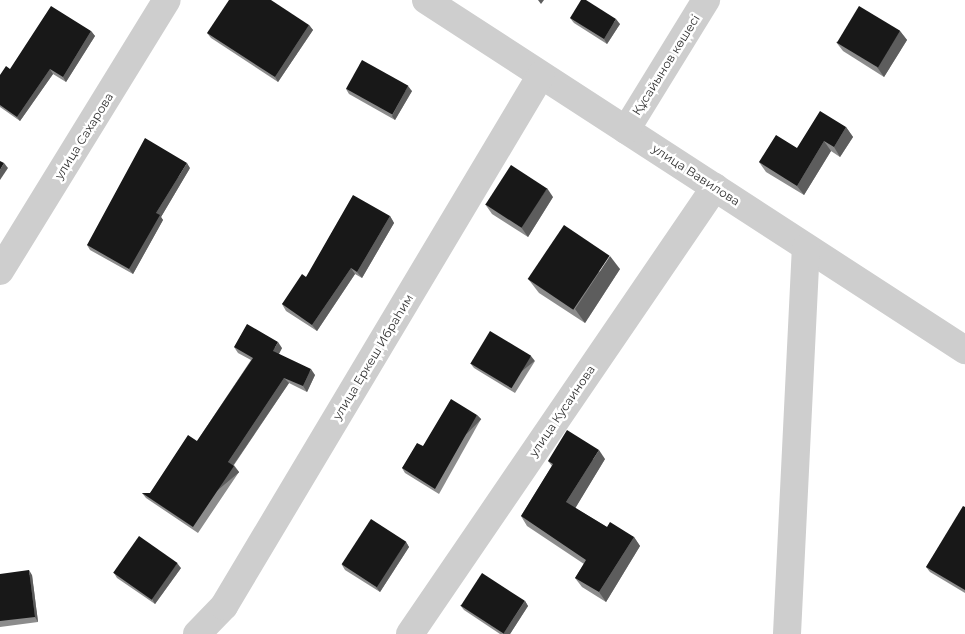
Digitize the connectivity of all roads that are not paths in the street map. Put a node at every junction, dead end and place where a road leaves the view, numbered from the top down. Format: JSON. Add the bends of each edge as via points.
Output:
{"nodes":[{"id":1,"x":167,"y":0,"type":"edge"},
{"id":2,"x":426,"y":0,"type":"edge"},
{"id":3,"x":706,"y":0,"type":"edge"},
{"id":4,"x":541,"y":75,"type":"junction"},
{"id":5,"x":626,"y":130,"type":"junction"},
{"id":6,"x":715,"y":187,"type":"junction"},
{"id":7,"x":806,"y":247,"type":"junction"},
{"id":8,"x":0,"y":271,"type":"edge"},
{"id":9,"x":965,"y":350,"type":"edge"},
{"id":10,"x":197,"y":634,"type":"edge"},
{"id":11,"x":410,"y":634,"type":"edge"},
{"id":12,"x":788,"y":634,"type":"edge"}],
"edges":[{"from":1,"to":8,"type":"street","name":"улица Сахарова"},
{"from":2,"to":4,"type":"street","name":"улица Вавилова"},
{"from":3,"to":5,"type":"street","name":"Құсайынов көшесі"},
{"from":4,"to":5,"type":"street","name":"улица Вавилова"},
{"from":4,"to":10,"type":"street","name":"улица Еркеш Ибраһим","via":[[224,606]]},
{"from":5,"to":6,"type":"street","name":"улица Вавилова"},
{"from":6,"to":7,"type":"street","name":"улица Вавилова"},
{"from":6,"to":11,"type":"street","name":"улица Кусаинова"},
{"from":7,"to":9,"type":"street","name":"улица Вавилова"},
{"from":7,"to":12,"type":"street"}]}
